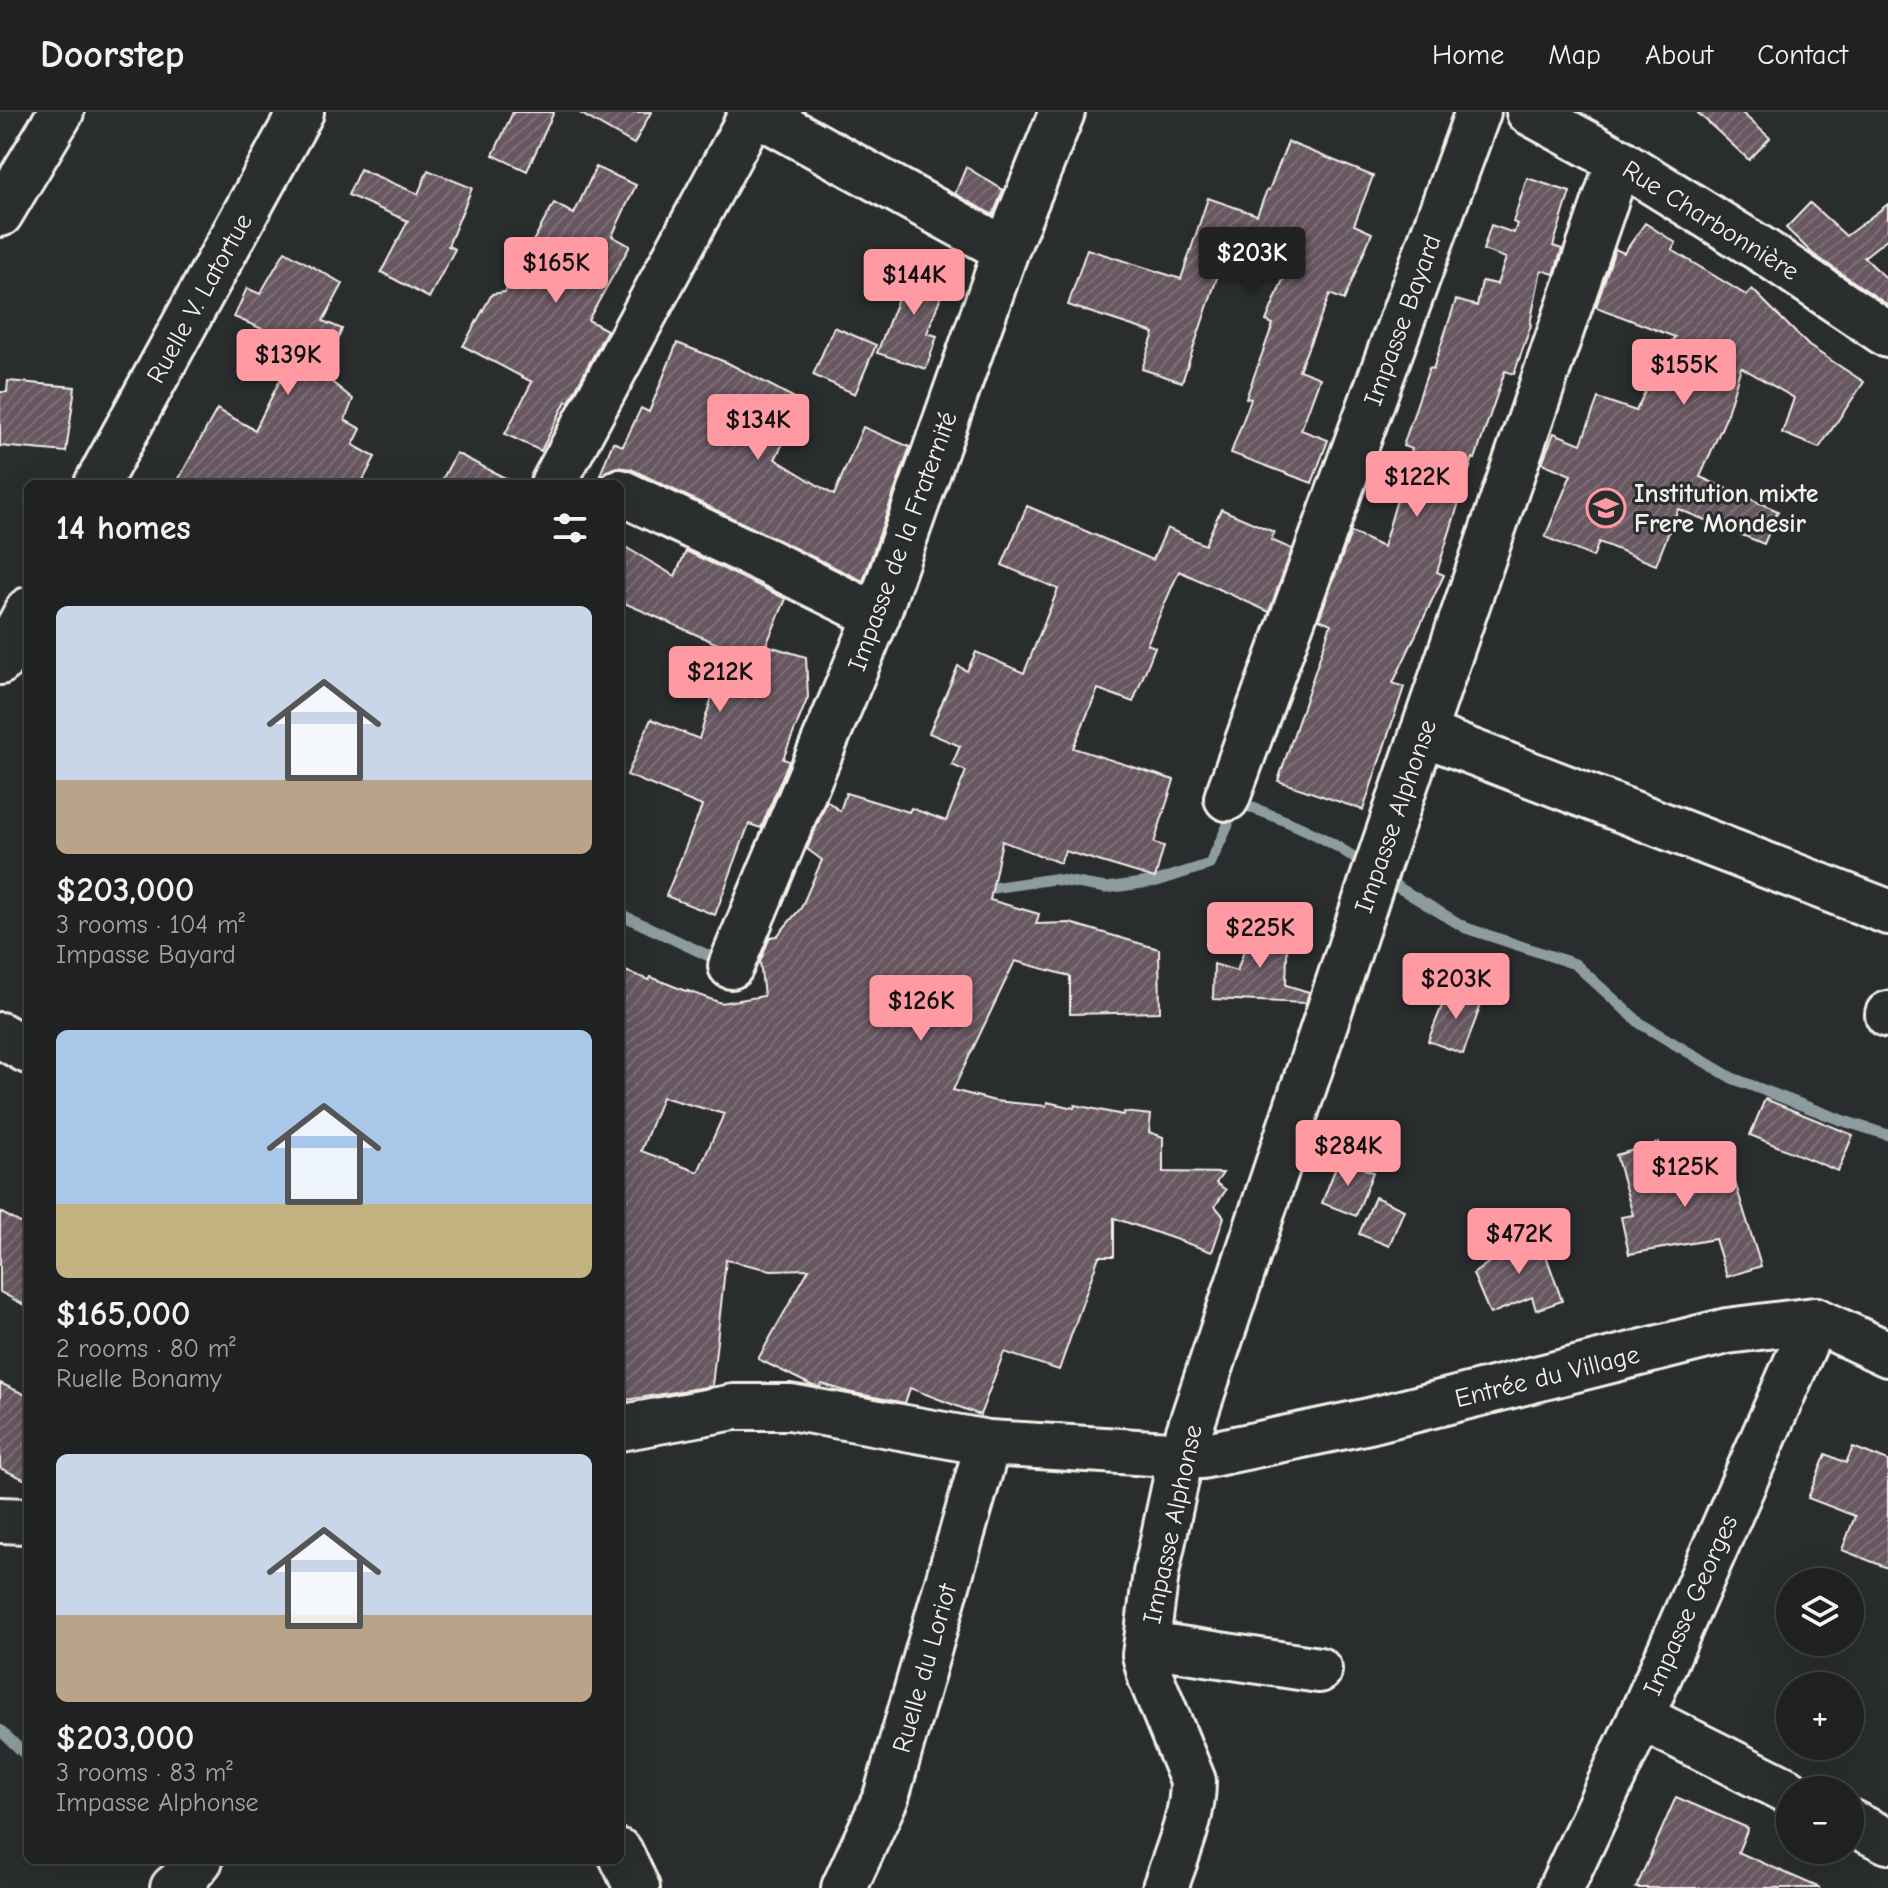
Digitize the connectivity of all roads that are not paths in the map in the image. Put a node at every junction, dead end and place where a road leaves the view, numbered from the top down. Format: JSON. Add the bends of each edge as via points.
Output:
{"nodes":[{"id":1,"x":61,"y":112,"type":"edge"},
{"id":2,"x":301,"y":112,"type":"edge"},
{"id":3,"x":754,"y":112,"type":"edge"},
{"id":4,"x":1062,"y":112,"type":"edge"},
{"id":5,"x":1478,"y":112,"type":"edge"},
{"id":6,"x":1529,"y":112,"type":"edge"},
{"id":7,"x":1619,"y":161,"type":"junction"},
{"id":8,"x":0,"y":214,"type":"edge"},
{"id":9,"x":1006,"y":250,"type":"junction"},
{"id":10,"x":1888,"y":335,"type":"edge"},
{"id":11,"x":558,"y":475,"type":"edge"},
{"id":12,"x":99,"y":480,"type":"edge"},
{"id":13,"x":582,"y":480,"type":"edge"},
{"id":14,"x":624,"y":494,"type":"edge"},
{"id":15,"x":877,"y":616,"type":"junction"},
{"id":16,"x":24,"y":617,"type":"edge"},
{"id":17,"x":0,"y":662,"type":"edge"},
{"id":18,"x":1423,"y":733,"type":"junction"},
{"id":19,"x":1227,"y":798,"type":"dead end"},
{"id":20,"x":1888,"y":912,"type":"edge"},
{"id":21,"x":731,"y":966,"type":"dead end"},
{"id":22,"x":0,"y":1035,"type":"edge"},
{"id":23,"x":24,"y":1049,"type":"edge"},
{"id":24,"x":1815,"y":1320,"type":"junction"},
{"id":25,"x":1888,"y":1354,"type":"edge"},
{"id":26,"x":624,"y":1427,"type":"edge"},
{"id":27,"x":988,"y":1443,"type":"junction"},
{"id":28,"x":1192,"y":1456,"type":"junction"},
{"id":29,"x":0,"y":1520,"type":"edge"},
{"id":30,"x":24,"y":1521,"type":"edge"},
{"id":31,"x":1147,"y":1644,"type":"junction"},
{"id":32,"x":1319,"y":1670,"type":"dead end"},
{"id":33,"x":1641,"y":1717,"type":"junction"},
{"id":34,"x":1776,"y":1785,"type":"edge"},
{"id":35,"x":1864,"y":1829,"type":"edge"},
{"id":36,"x":1888,"y":1841,"type":"edge"},
{"id":37,"x":624,"y":1860,"type":"edge"},
{"id":38,"x":197,"y":1864,"type":"edge"},
{"id":39,"x":173,"y":1888,"type":"edge"},
{"id":40,"x":637,"y":1888,"type":"edge"},
{"id":41,"x":844,"y":1888,"type":"edge"},
{"id":42,"x":1165,"y":1888,"type":"edge"},
{"id":43,"x":1561,"y":1888,"type":"edge"}],
"edges":[{"from":1,"to":8,"type":"street"},
{"from":2,"to":12,"type":"street","name":"Ruelle V. Latortue"},
{"from":3,"to":9,"type":"street"},
{"from":3,"to":11,"type":"street"},
{"from":4,"to":9,"type":"street","name":"Impasse de la Fraternité"},
{"from":5,"to":19,"type":"street","name":"Impasse Bayard"},
{"from":6,"to":7,"type":"street","name":"Rue Charbonnière"},
{"from":7,"to":10,"type":"street","name":"Rue Charbonnière"},
{"from":7,"to":18,"type":"street","name":"Impasse Alphonse"},
{"from":9,"to":15,"type":"street","name":"Impasse de la Fraternité"},
{"from":11,"to":13,"type":"street"},
{"from":14,"to":15,"type":"street"},
{"from":15,"to":21,"type":"street","name":"Impasse de la Fraternité"},
{"from":16,"to":17,"type":"street"},
{"from":18,"to":20,"type":"street"},
{"from":18,"to":28,"type":"street","name":"Impasse Alphonse"},
{"from":22,"to":23,"type":"street"},
{"from":24,"to":25,"type":"street"},
{"from":24,"to":28,"type":"street","name":"Entrée du Village","via":[[1727,1331],[1369,1421]]},
{"from":24,"to":33,"type":"street","name":"Impasse Georges"},
{"from":26,"to":27,"type":"street","name":"Entrée du Village","via":[[734,1407],[790,1407]]},
{"from":27,"to":28,"type":"street","name":"Entrée du Village"},
{"from":27,"to":41,"type":"street","name":"Ruelle du Loriot","via":[[886,1797]]},
{"from":28,"to":31,"type":"street","name":"Impasse Alphonse","via":[[1156,1573]]},
{"from":29,"to":30,"type":"street"},
{"from":31,"to":32,"type":"street"},
{"from":31,"to":42,"type":"street","name":"Impasse Alphonse","via":[[1147,1668],[1193,1781],[1190,1813]]},
{"from":33,"to":34,"type":"street"},
{"from":33,"to":43,"type":"street","name":"Impasse Georges"},
{"from":35,"to":36,"type":"street"},
{"from":37,"to":40,"type":"street"},
{"from":38,"to":39,"type":"street"}]}
